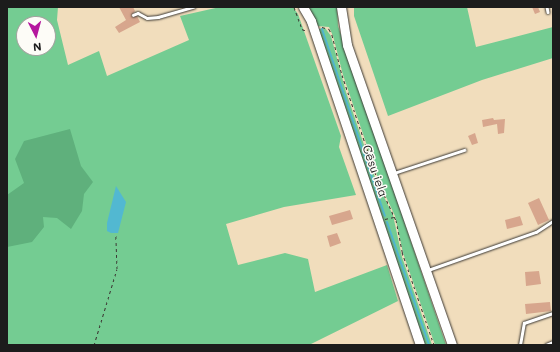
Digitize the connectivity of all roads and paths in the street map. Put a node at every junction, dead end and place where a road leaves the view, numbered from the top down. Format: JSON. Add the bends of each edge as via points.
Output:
{"nodes":[{"id":1,"x":194,"y":7,"type":"edge"},
{"id":2,"x":294,"y":7,"type":"edge"},
{"id":3,"x":304,"y":7,"type":"edge"},
{"id":4,"x":341,"y":7,"type":"edge"},
{"id":5,"x":547,"y":7,"type":"edge"},
{"id":6,"x":548,"y":12,"type":"dead end"},
{"id":7,"x":133,"y":15,"type":"dead end"},
{"id":8,"x":318,"y":27,"type":"dead end"},
{"id":9,"x":310,"y":30,"type":"dead end"},
{"id":10,"x":464,"y":150,"type":"dead end"},
{"id":11,"x":394,"y":173,"type":"junction"},
{"id":12,"x":394,"y":216,"type":"junction"},
{"id":13,"x":380,"y":221,"type":"junction"},
{"id":14,"x":553,"y":221,"type":"edge"},
{"id":15,"x":116,"y":234,"type":"dead end"},
{"id":16,"x":426,"y":271,"type":"junction"},
{"id":17,"x":553,"y":313,"type":"edge"},
{"id":18,"x":553,"y":342,"type":"edge"},
{"id":19,"x":94,"y":345,"type":"edge"},
{"id":20,"x":420,"y":345,"type":"edge"},
{"id":21,"x":434,"y":345,"type":"edge"},
{"id":22,"x":452,"y":345,"type":"edge"},
{"id":23,"x":520,"y":345,"type":"edge"},
{"id":24,"x":546,"y":345,"type":"edge"}],
"edges":[{"from":1,"to":7,"type":"lane","via":[[153,18],[138,13]]},
{"from":2,"to":9,"type":"path","via":[[302,29]]},
{"from":3,"to":13,"type":"main road","name":"Cēsu iela","via":[[313,25]]},
{"from":4,"to":11,"type":"main road","name":"Cēsu iela","via":[[347,45]]},
{"from":5,"to":6,"type":"lane"},
{"from":8,"to":12,"type":"path","via":[[324,26],[332,36],[342,75],[379,184]]},
{"from":10,"to":11,"type":"lane"},
{"from":11,"to":16,"type":"main road","name":"Cēsu iela"},
{"from":12,"to":13,"type":"path"},
{"from":12,"to":21,"type":"path","via":[[402,252]]},
{"from":13,"to":20,"type":"main road","name":"Cēsu iela"},
{"from":14,"to":16,"type":"lane","via":[[536,232]]},
{"from":15,"to":19,"type":"path","via":[[117,269]]},
{"from":16,"to":22,"type":"main road","name":"Cēsu iela"},
{"from":17,"to":23,"type":"lane","via":[[524,323]]},
{"from":18,"to":24,"type":"lane"}]}
